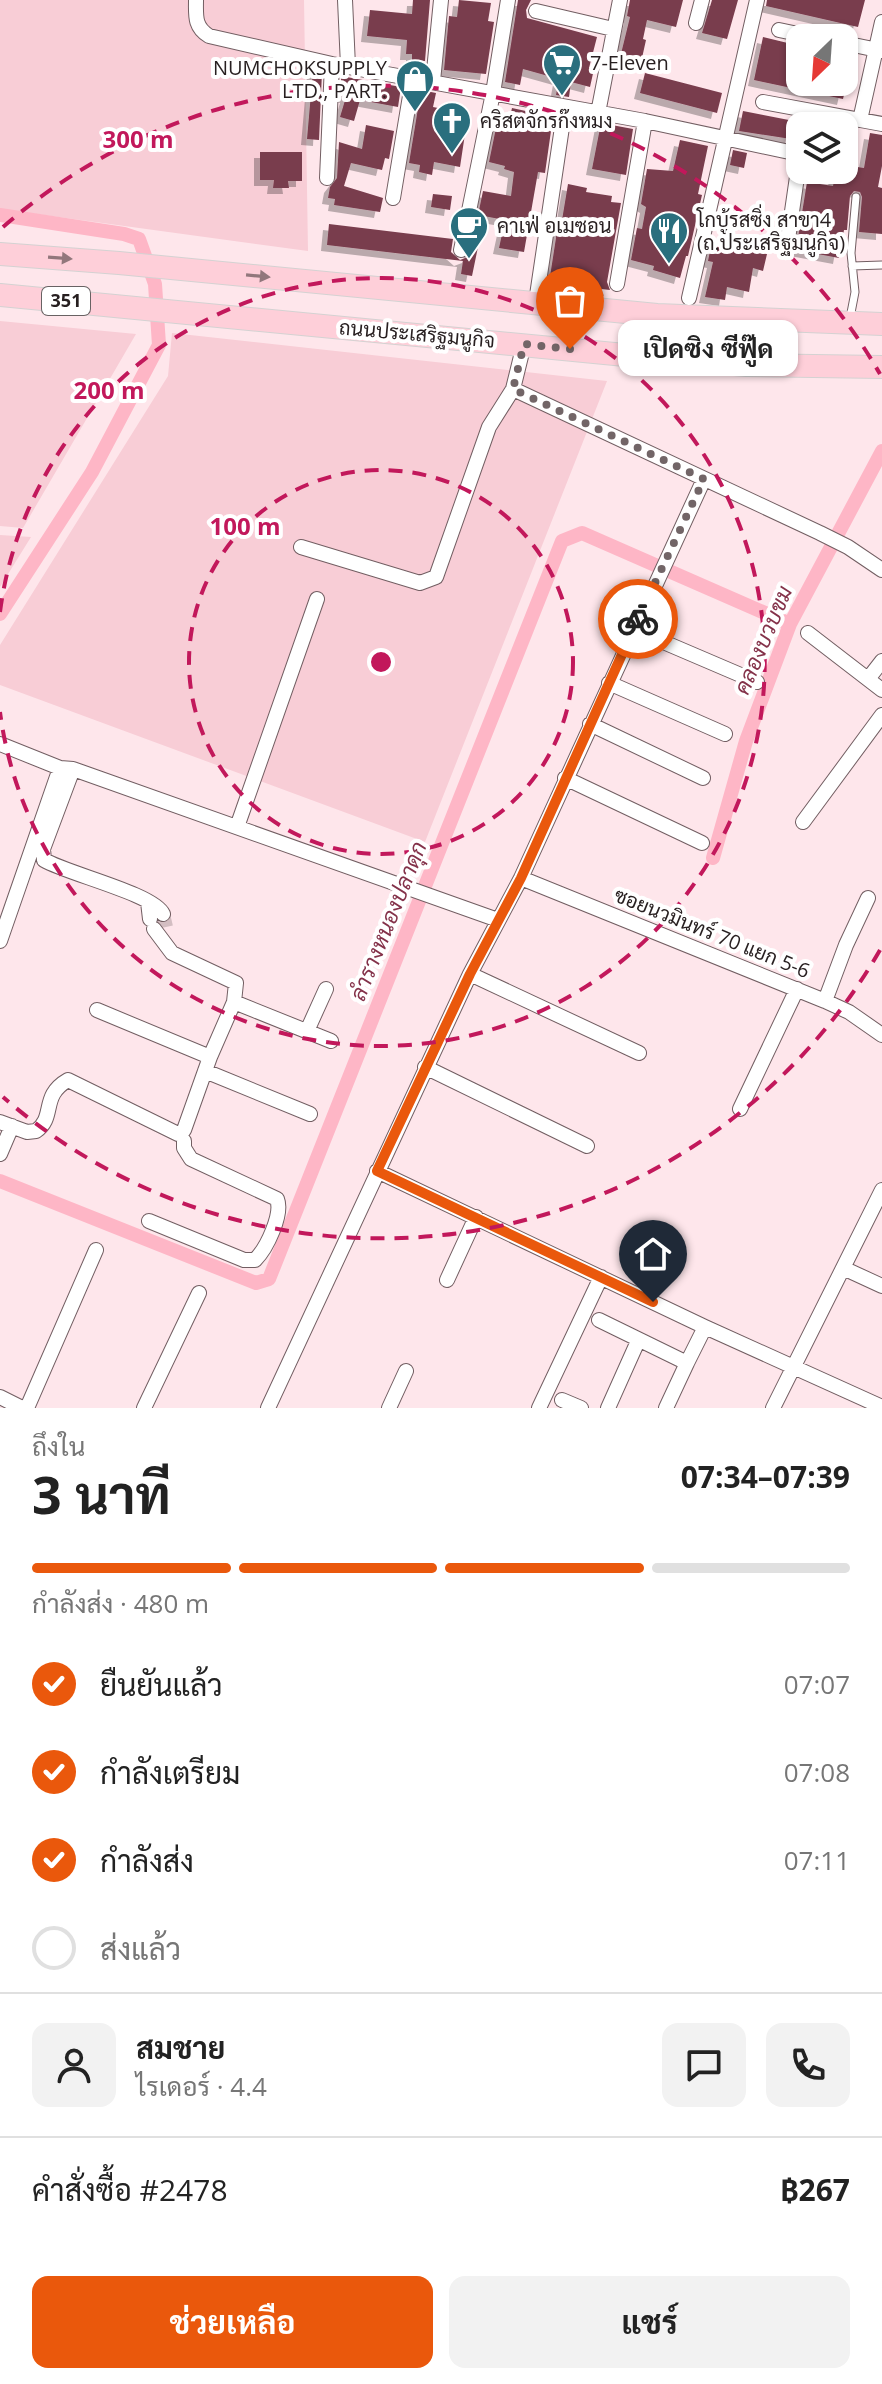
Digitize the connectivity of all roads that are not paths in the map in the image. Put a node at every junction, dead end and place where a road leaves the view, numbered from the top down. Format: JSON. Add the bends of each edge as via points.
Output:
{"nodes":[{"id":1,"x":196,"y":0,"type":"edge"},
{"id":2,"x":345,"y":0,"type":"edge"},
{"id":3,"x":441,"y":0,"type":"edge"},
{"id":4,"x":620,"y":0,"type":"edge"},
{"id":5,"x":702,"y":0,"type":"edge"},
{"id":6,"x":757,"y":0,"type":"edge"},
{"id":7,"x":503,"y":1,"type":"edge"},
{"id":8,"x":536,"y":11,"type":"dead end"},
{"id":9,"x":882,"y":22,"type":"edge"},
{"id":10,"x":696,"y":23,"type":"dead end"},
{"id":11,"x":613,"y":29,"type":"junction"},
{"id":12,"x":779,"y":30,"type":"dead end"},
{"id":13,"x":786,"y":31,"type":"edge"},
{"id":14,"x":858,"y":46,"type":"edge"},
{"id":15,"x":879,"y":50,"type":"edge"},
{"id":16,"x":332,"y":64,"type":"junction"},
{"id":17,"x":348,"y":66,"type":"junction"},
{"id":18,"x":413,"y":78,"type":"junction"},
{"id":19,"x":433,"y":81,"type":"junction"},
{"id":20,"x":493,"y":93,"type":"junction"},
{"id":21,"x":763,"y":102,"type":"dead end"},
{"id":22,"x":565,"y":107,"type":"junction"},
{"id":23,"x":598,"y":113,"type":"junction"},
{"id":24,"x":860,"y":120,"type":"junction"},
{"id":25,"x":645,"y":121,"type":"junction"},
{"id":26,"x":882,"y":124,"type":"edge"},
{"id":27,"x":724,"y":138,"type":"junction"},
{"id":28,"x":327,"y":178,"type":"dead end"},
{"id":29,"x":856,"y":197,"type":"dead end"},
{"id":30,"x":393,"y":198,"type":"dead end"},
{"id":31,"x":787,"y":246,"type":"dead end"},
{"id":32,"x":461,"y":250,"type":"dead end"},
{"id":33,"x":0,"y":254,"type":"edge"},
{"id":34,"x":882,"y":265,"type":"edge"},
{"id":35,"x":852,"y":266,"type":"junction"},
{"id":36,"x":617,"y":284,"type":"dead end"},
{"id":37,"x":0,"y":295,"type":"edge"},
{"id":38,"x":689,"y":298,"type":"dead end"},
{"id":39,"x":536,"y":302,"type":"junction"},
{"id":40,"x":848,"y":324,"type":"junction"},
{"id":41,"x":882,"y":324,"type":"edge"},
{"id":42,"x":524,"y":344,"type":"junction"},
{"id":43,"x":882,"y":367,"type":"edge"},
{"id":44,"x":513,"y":389,"type":"junction"},
{"id":45,"x":704,"y":479,"type":"junction"},
{"id":46,"x":301,"y":547,"type":"dead end"},
{"id":47,"x":882,"y":570,"type":"edge"},
{"id":48,"x":317,"y":599,"type":"dead end"},
{"id":49,"x":633,"y":629,"type":"junction"},
{"id":50,"x":808,"y":633,"type":"dead end"},
{"id":51,"x":882,"y":661,"type":"edge"},
{"id":52,"x":868,"y":679,"type":"junction"},
{"id":53,"x":757,"y":682,"type":"dead end"},
{"id":54,"x":609,"y":683,"type":"junction"},
{"id":55,"x":882,"y":690,"type":"edge"},
{"id":56,"x":882,"y":715,"type":"edge"},
{"id":57,"x":590,"y":724,"type":"junction"},
{"id":58,"x":725,"y":734,"type":"dead end"},
{"id":59,"x":0,"y":744,"type":"edge"},
{"id":60,"x":67,"y":768,"type":"junction"},
{"id":61,"x":565,"y":778,"type":"junction"},
{"id":62,"x":703,"y":778,"type":"dead end"},
{"id":63,"x":803,"y":822,"type":"dead end"},
{"id":64,"x":237,"y":827,"type":"junction"},
{"id":65,"x":702,"y":843,"type":"dead end"},
{"id":66,"x":521,"y":878,"type":"junction"},
{"id":67,"x":868,"y":898,"type":"dead end"},
{"id":68,"x":498,"y":920,"type":"junction"},
{"id":69,"x":0,"y":941,"type":"edge"},
{"id":70,"x":470,"y":974,"type":"junction"},
{"id":71,"x":326,"y":989,"type":"dead end"},
{"id":72,"x":797,"y":989,"type":"junction"},
{"id":73,"x":825,"y":1001,"type":"junction"},
{"id":74,"x":234,"y":1002,"type":"junction"},
{"id":75,"x":97,"y":1010,"type":"dead end"},
{"id":76,"x":307,"y":1031,"type":"junction"},
{"id":77,"x":882,"y":1035,"type":"edge"},
{"id":78,"x":331,"y":1041,"type":"dead end"},
{"id":79,"x":639,"y":1053,"type":"dead end"},
{"id":80,"x":207,"y":1064,"type":"junction"},
{"id":81,"x":425,"y":1067,"type":"junction"},
{"id":82,"x":740,"y":1109,"type":"dead end"},
{"id":83,"x":310,"y":1114,"type":"dead end"},
{"id":84,"x":6,"y":1124,"type":"edge"},
{"id":85,"x":182,"y":1135,"type":"junction"},
{"id":86,"x":587,"y":1146,"type":"dead end"},
{"id":87,"x":0,"y":1154,"type":"edge"},
{"id":88,"x":377,"y":1171,"type":"junction"},
{"id":89,"x":882,"y":1190,"type":"edge"},
{"id":90,"x":476,"y":1217,"type":"junction"},
{"id":91,"x":149,"y":1221,"type":"dead end"},
{"id":92,"x":96,"y":1250,"type":"dead end"},
{"id":93,"x":843,"y":1268,"type":"junction"},
{"id":94,"x":601,"y":1277,"type":"junction"},
{"id":95,"x":447,"y":1280,"type":"dead end"},
{"id":96,"x":882,"y":1286,"type":"edge"},
{"id":97,"x":199,"y":1293,"type":"dead end"},
{"id":98,"x":599,"y":1320,"type":"dead end"},
{"id":99,"x":705,"y":1327,"type":"junction"},
{"id":100,"x":638,"y":1341,"type":"junction"},
{"id":101,"x":687,"y":1363,"type":"junction"},
{"id":102,"x":792,"y":1367,"type":"junction"},
{"id":103,"x":406,"y":1371,"type":"dead end"},
{"id":104,"x":0,"y":1397,"type":"edge"},
{"id":105,"x":562,"y":1400,"type":"dead end"},
{"id":106,"x":882,"y":1407,"type":"edge"},
{"id":107,"x":24,"y":1408,"type":"edge"},
{"id":108,"x":144,"y":1408,"type":"edge"},
{"id":109,"x":268,"y":1408,"type":"edge"},
{"id":110,"x":389,"y":1408,"type":"edge"},
{"id":111,"x":539,"y":1408,"type":"edge"},
{"id":112,"x":581,"y":1408,"type":"edge"},
{"id":113,"x":608,"y":1408,"type":"edge"},
{"id":114,"x":666,"y":1408,"type":"edge"},
{"id":115,"x":773,"y":1408,"type":"edge"}],
"edges":[{"from":1,"to":16,"type":"street","via":[[197,24],[209,36]]},
{"from":2,"to":17,"type":"street"},
{"from":3,"to":19,"type":"street"},
{"from":4,"to":11,"type":"street"},
{"from":5,"to":10,"type":"street"},
{"from":6,"to":27,"type":"street"},
{"from":7,"to":20,"type":"street"},
{"from":8,"to":11,"type":"street"},
{"from":9,"to":15,"type":"street"},
{"from":11,"to":23,"type":"street"},
{"from":12,"to":13,"type":"street"},
{"from":14,"to":15,"type":"street"},
{"from":15,"to":24,"type":"street"},
{"from":16,"to":17,"type":"street"},
{"from":16,"to":28,"type":"street"},
{"from":17,"to":18,"type":"street"},
{"from":18,"to":19,"type":"street"},
{"from":18,"to":30,"type":"street"},
{"from":19,"to":20,"type":"street"},
{"from":20,"to":22,"type":"street"},
{"from":20,"to":32,"type":"street"},
{"from":21,"to":24,"type":"street"},
{"from":22,"to":23,"type":"street"},
{"from":22,"to":39,"type":"street"},
{"from":23,"to":25,"type":"street"},
{"from":24,"to":26,"type":"street"},
{"from":25,"to":27,"type":"street"},
{"from":25,"to":36,"type":"street"},
{"from":27,"to":31,"type":"street","via":[[800,158]]},
{"from":27,"to":38,"type":"street"},
{"from":29,"to":35,"type":"lane"},
{"from":33,"to":39,"type":"main road","number":"351","one_way":true},
{"from":34,"to":35,"type":"lane"},
{"from":35,"to":40,"type":"lane","via":[[855,292]]},
{"from":37,"to":42,"type":"main road","name":"ถนนประเสริฐมนูกิจ","number":"351"},
{"from":39,"to":40,"type":"main road","number":"351","via":[[657,315]]},
{"from":40,"to":41,"type":"main road","number":"351"},
{"from":42,"to":43,"type":"main road","name":"ถนนประเสริฐมนูกิจ","number":"351","via":[[747,365]]},
{"from":42,"to":44,"type":"street"},
{"from":44,"to":45,"type":"street"},
{"from":44,"to":46,"type":"street","via":[[489,427],[436,577],[420,583]]},
{"from":45,"to":47,"type":"street","via":[[848,547]]},
{"from":45,"to":49,"type":"street"},
{"from":48,"to":64,"type":"street"},
{"from":49,"to":53,"type":"street"},
{"from":49,"to":54,"type":"street"},
{"from":50,"to":52,"type":"street"},
{"from":51,"to":52,"type":"street"},
{"from":52,"to":55,"type":"street"},
{"from":54,"to":57,"type":"street"},
{"from":54,"to":58,"type":"street"},
{"from":56,"to":63,"type":"street"},
{"from":57,"to":61,"type":"street"},
{"from":57,"to":62,"type":"street"},
{"from":59,"to":60,"type":"street"},
{"from":60,"to":64,"type":"street"},
{"from":60,"to":69,"type":"street"},
{"from":60,"to":74,"type":"street","via":[[44,860],[148,902],[172,953],[236,983]]},
{"from":61,"to":65,"type":"street"},
{"from":61,"to":66,"type":"street"},
{"from":64,"to":68,"type":"street"},
{"from":66,"to":68,"type":"street"},
{"from":66,"to":72,"type":"street","name":"ซอยนวมินทร์ 70 แยก 5-6"},
{"from":67,"to":73,"type":"street"},
{"from":68,"to":70,"type":"street"},
{"from":70,"to":79,"type":"street"},
{"from":70,"to":81,"type":"street"},
{"from":71,"to":76,"type":"street"},
{"from":72,"to":73,"type":"street","name":"ซอยนวมินทร์ 70 แยก 5-6"},
{"from":72,"to":82,"type":"street"},
{"from":73,"to":77,"type":"street","name":"ซอยนวมินทร์ 70 แยก 5-6"},
{"from":74,"to":76,"type":"street"},
{"from":74,"to":80,"type":"street"},
{"from":75,"to":80,"type":"street"},
{"from":76,"to":78,"type":"street"},
{"from":80,"to":83,"type":"street"},
{"from":80,"to":85,"type":"street"},
{"from":81,"to":86,"type":"street"},
{"from":81,"to":88,"type":"street"},
{"from":84,"to":85,"type":"street","via":[[27,1132],[42,1127],[51,1095],[68,1080]]},
{"from":84,"to":87,"type":"street"},
{"from":85,"to":91,"type":"street","via":[[191,1159],[277,1199],[279,1210],[255,1260]]},
{"from":88,"to":90,"type":"street"},
{"from":88,"to":109,"type":"street"},
{"from":89,"to":93,"type":"street"},
{"from":90,"to":94,"type":"street"},
{"from":90,"to":95,"type":"street"},
{"from":92,"to":107,"type":"street"},
{"from":93,"to":96,"type":"street"},
{"from":93,"to":102,"type":"street"},
{"from":94,"to":99,"type":"street"},
{"from":94,"to":111,"type":"street"},
{"from":97,"to":108,"type":"street"},
{"from":98,"to":100,"type":"street"},
{"from":99,"to":101,"type":"street"},
{"from":99,"to":102,"type":"street"},
{"from":100,"to":101,"type":"street"},
{"from":100,"to":113,"type":"street"},
{"from":101,"to":114,"type":"street"},
{"from":102,"to":106,"type":"street"},
{"from":102,"to":115,"type":"street"},
{"from":103,"to":110,"type":"street"},
{"from":104,"to":107,"type":"street"},
{"from":105,"to":112,"type":"street"}]}
